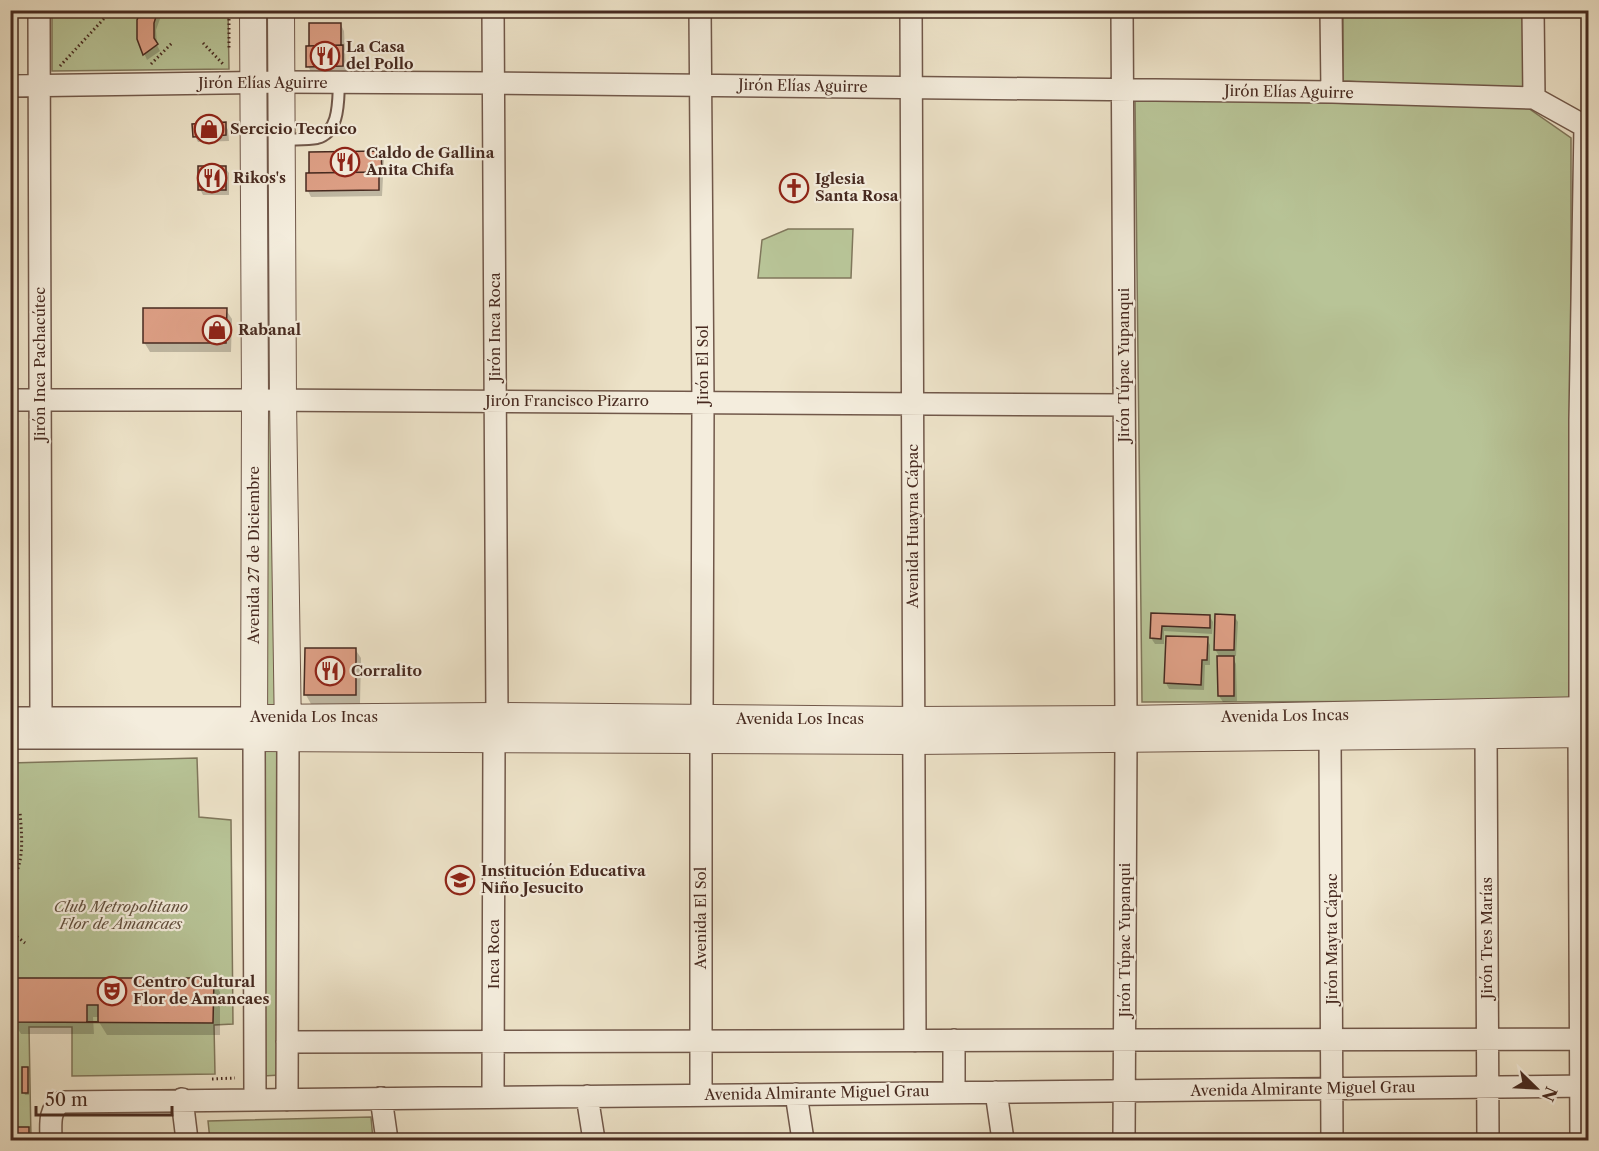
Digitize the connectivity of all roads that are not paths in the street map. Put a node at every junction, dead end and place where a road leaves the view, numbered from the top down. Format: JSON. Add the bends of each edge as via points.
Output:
{"nodes":[{"id":1,"x":39,"y":10,"type":"edge"},
{"id":2,"x":253,"y":10,"type":"edge"},
{"id":3,"x":281,"y":10,"type":"edge"},
{"id":4,"x":493,"y":10,"type":"edge"},
{"id":5,"x":700,"y":10,"type":"edge"},
{"id":6,"x":911,"y":10,"type":"edge"},
{"id":7,"x":1122,"y":10,"type":"edge"},
{"id":8,"x":1331,"y":10,"type":"edge"},
{"id":9,"x":1533,"y":10,"type":"edge"},
{"id":10,"x":282,"y":82,"type":"junction"},
{"id":11,"x":254,"y":83,"type":"junction"},
{"id":12,"x":339,"y":83,"type":"junction"},
{"id":13,"x":493,"y":83,"type":"junction"},
{"id":14,"x":700,"y":85,"type":"junction"},
{"id":15,"x":10,"y":86,"type":"edge"},
{"id":16,"x":39,"y":86,"type":"junction"},
{"id":17,"x":911,"y":88,"type":"junction"},
{"id":18,"x":1123,"y":90,"type":"junction"},
{"id":19,"x":1332,"y":92,"type":"junction"},
{"id":20,"x":1534,"y":98,"type":"junction"},
{"id":21,"x":1587,"y":127,"type":"edge"},
{"id":22,"x":282,"y":140,"type":"junction"},
{"id":23,"x":10,"y":400,"type":"edge"},
{"id":24,"x":40,"y":400,"type":"junction"},
{"id":25,"x":255,"y":400,"type":"junction"},
{"id":26,"x":283,"y":400,"type":"junction"},
{"id":27,"x":495,"y":401,"type":"junction"},
{"id":28,"x":703,"y":402,"type":"junction"},
{"id":29,"x":912,"y":403,"type":"junction"},
{"id":30,"x":1124,"y":405,"type":"junction"},
{"id":31,"x":1584,"y":420,"type":"edge"},
{"id":32,"x":10,"y":718,"type":"edge"},
{"id":33,"x":41,"y":718,"type":"junction"},
{"id":34,"x":1584,"y":722,"type":"edge"},
{"id":35,"x":288,"y":727,"type":"junction"},
{"id":36,"x":254,"y":728,"type":"junction"},
{"id":37,"x":496,"y":728,"type":"junction"},
{"id":38,"x":1126,"y":729,"type":"junction"},
{"id":39,"x":702,"y":730,"type":"junction"},
{"id":40,"x":914,"y":731,"type":"junction"},
{"id":41,"x":1486,"y":735,"type":"junction"},
{"id":42,"x":1330,"y":737,"type":"junction"},
{"id":43,"x":10,"y":738,"type":"edge"},
{"id":44,"x":1488,"y":1039,"type":"junction"},
{"id":45,"x":1585,"y":1039,"type":"edge"},
{"id":46,"x":1125,"y":1040,"type":"junction"},
{"id":47,"x":1332,"y":1040,"type":"junction"},
{"id":48,"x":701,"y":1041,"type":"junction"},
{"id":49,"x":915,"y":1041,"type":"junction"},
{"id":50,"x":954,"y":1041,"type":"junction"},
{"id":51,"x":286,"y":1042,"type":"junction"},
{"id":52,"x":494,"y":1042,"type":"junction"},
{"id":53,"x":1585,"y":1086,"type":"edge"},
{"id":54,"x":1488,"y":1087,"type":"junction"},
{"id":55,"x":1332,"y":1089,"type":"junction"},
{"id":56,"x":954,"y":1091,"type":"junction"},
{"id":57,"x":1123,"y":1091,"type":"junction"},
{"id":58,"x":996,"y":1092,"type":"junction"},
{"id":59,"x":796,"y":1094,"type":"junction"},
{"id":60,"x":701,"y":1095,"type":"junction"},
{"id":61,"x":587,"y":1096,"type":"junction"},
{"id":62,"x":493,"y":1097,"type":"junction"},
{"id":63,"x":381,"y":1098,"type":"junction"},
{"id":64,"x":182,"y":1099,"type":"junction"},
{"id":65,"x":255,"y":1100,"type":"junction"},
{"id":66,"x":286,"y":1100,"type":"junction"},
{"id":67,"x":51,"y":1140,"type":"edge"},
{"id":68,"x":188,"y":1140,"type":"edge"},
{"id":69,"x":387,"y":1140,"type":"edge"},
{"id":70,"x":594,"y":1140,"type":"edge"},
{"id":71,"x":803,"y":1140,"type":"edge"},
{"id":72,"x":1003,"y":1140,"type":"edge"},
{"id":73,"x":1124,"y":1140,"type":"edge"},
{"id":74,"x":1332,"y":1140,"type":"edge"},
{"id":75,"x":1488,"y":1140,"type":"edge"},
{"id":76,"x":1581,"y":1140,"type":"edge"}],
"edges":[{"from":1,"to":16,"type":"street","name":"Jirón Inca Pachacútec"},
{"from":2,"to":11,"type":"street","name":"Avenida 27 de Diciembre"},
{"from":3,"to":10,"type":"street","name":"Avenida 27 de Diciembre"},
{"from":4,"to":13,"type":"street","name":"Jirón Inca Roca"},
{"from":5,"to":14,"type":"street","name":"Jirón El Sol"},
{"from":6,"to":17,"type":"street","name":"Avenida Huayna Cápac"},
{"from":7,"to":18,"type":"street","name":"Jirón Túpac Yupanqui"},
{"from":8,"to":19,"type":"street"},
{"from":9,"to":20,"type":"street"},
{"from":10,"to":11,"type":"street","name":"Jirón Elías Aguirre"},
{"from":10,"to":12,"type":"street","name":"Jirón Elías Aguirre"},
{"from":10,"to":22,"type":"street","name":"Avenida 27 de Diciembre"},
{"from":11,"to":16,"type":"street","name":"Jirón Elías Aguirre"},
{"from":11,"to":25,"type":"street","name":"Avenida 27 de Diciembre"},
{"from":12,"to":13,"type":"street","name":"Jirón Elías Aguirre"},
{"from":12,"to":22,"type":"lane","via":[[337,115],[327,132],[319,138]]},
{"from":13,"to":14,"type":"street","name":"Jirón Elías Aguirre"},
{"from":13,"to":27,"type":"street","name":"Jirón Inca Roca"},
{"from":14,"to":17,"type":"street","name":"Jirón Elías Aguirre"},
{"from":14,"to":28,"type":"street","name":"Jirón El Sol"},
{"from":15,"to":16,"type":"street","name":"Jirón Elías Aguirre"},
{"from":16,"to":24,"type":"street","name":"Jirón Inca Pachacútec"},
{"from":17,"to":18,"type":"street","name":"Jirón Elías Aguirre"},
{"from":17,"to":29,"type":"street","name":"Avenida Huayna Cápac"},
{"from":18,"to":19,"type":"street","name":"Jirón Elías Aguirre"},
{"from":18,"to":30,"type":"street","name":"Jirón Túpac Yupanqui"},
{"from":19,"to":20,"type":"street","name":"Jirón Elías Aguirre"},
{"from":20,"to":21,"type":"street","name":"Jirón Elías Aguirre"},
{"from":21,"to":31,"type":"street"},
{"from":22,"to":26,"type":"street","name":"Avenida 27 de Diciembre"},
{"from":23,"to":24,"type":"street","name":"Jirón Francisco Pizarro"},
{"from":24,"to":25,"type":"street","name":"Jirón Francisco Pizarro"},
{"from":24,"to":33,"type":"street","name":"Jirón Inca Pachacútec"},
{"from":25,"to":26,"type":"street","name":"Jirón Francisco Pizarro"},
{"from":25,"to":36,"type":"street","name":"Avenida 27 de Diciembre"},
{"from":26,"to":27,"type":"street","name":"Jirón Francisco Pizarro"},
{"from":26,"to":35,"type":"street","name":"Avenida 27 de Diciembre"},
{"from":27,"to":28,"type":"street","name":"Jirón Francisco Pizarro"},
{"from":27,"to":37,"type":"street","name":"Jirón Inca Roca"},
{"from":28,"to":29,"type":"street","name":"Jirón Francisco Pizarro"},
{"from":28,"to":39,"type":"street","name":"Jirón El Sol"},
{"from":29,"to":30,"type":"street","name":"Jirón Francisco Pizarro"},
{"from":29,"to":40,"type":"street","name":"Avenida Huayna Cápac"},
{"from":30,"to":38,"type":"street","name":"Jirón Túpac Yupanqui"},
{"from":31,"to":34,"type":"street"},
{"from":32,"to":33,"type":"street","name":"Avenida Los Incas"},
{"from":33,"to":36,"type":"street","name":"Avenida Los Incas"},
{"from":34,"to":38,"type":"street","name":"Avenida Los Incas"},
{"from":34,"to":41,"type":"street","name":"Avenida Los Incas"},
{"from":34,"to":45,"type":"street"},
{"from":35,"to":36,"type":"street","name":"Avenida Los Incas"},
{"from":35,"to":37,"type":"street","name":"Avenida Los Incas"},
{"from":35,"to":51,"type":"street","name":"Avenida 27 de Diciembre"},
{"from":36,"to":43,"type":"street","name":"Avenida Los Incas"},
{"from":36,"to":65,"type":"street","name":"Avenida 27 de Diciembre"},
{"from":37,"to":39,"type":"street","name":"Avenida Los Incas"},
{"from":37,"to":52,"type":"street","name":"Inca Roca"},
{"from":38,"to":40,"type":"street","name":"Avenida Los Incas"},
{"from":38,"to":42,"type":"street","name":"Avenida Los Incas"},
{"from":38,"to":46,"type":"street","name":"Jirón Túpac Yupanqui"},
{"from":39,"to":40,"type":"street","name":"Avenida Los Incas"},
{"from":39,"to":48,"type":"street","name":"Avenida El Sol"},
{"from":40,"to":49,"type":"street","name":"Avenida Huayna Cápac"},
{"from":41,"to":42,"type":"street","name":"Avenida Los Incas"},
{"from":41,"to":44,"type":"street","name":"Jirón Tres Marías"},
{"from":42,"to":47,"type":"street","name":"Jirón Mayta Cápac"},
{"from":44,"to":45,"type":"street"},
{"from":44,"to":47,"type":"street"},
{"from":44,"to":54,"type":"street","name":"Jirón Tres Marías"},
{"from":45,"to":53,"type":"street"},
{"from":46,"to":47,"type":"street"},
{"from":46,"to":50,"type":"street"},
{"from":46,"to":57,"type":"street","name":"Jirón Túpac Yupanqui"},
{"from":47,"to":55,"type":"street","name":"Jirón Mayta Cápac"},
{"from":48,"to":49,"type":"street"},
{"from":48,"to":52,"type":"street"},
{"from":48,"to":60,"type":"street","name":"Avenida El Sol"},
{"from":49,"to":50,"type":"street"},
{"from":50,"to":56,"type":"street"},
{"from":51,"to":52,"type":"street"},
{"from":51,"to":66,"type":"street","name":"Avenida 27 de Diciembre"},
{"from":52,"to":62,"type":"street","name":"Inca Roca"},
{"from":53,"to":54,"type":"street","name":"Avenida Almirante Miguel Grau"},
{"from":53,"to":76,"type":"street"},
{"from":54,"to":55,"type":"street","name":"Avenida Almirante Miguel Grau"},
{"from":54,"to":75,"type":"street","name":"Jirón Tres Marías"},
{"from":55,"to":57,"type":"street","name":"Avenida Almirante Miguel Grau"},
{"from":55,"to":74,"type":"street","name":"Jirón Mayta Cápac"},
{"from":56,"to":58,"type":"street","name":"Avenida Almirante Miguel Grau"},
{"from":56,"to":59,"type":"street","name":"Avenida Almirante Miguel Grau"},
{"from":57,"to":58,"type":"street","name":"Avenida Almirante Miguel Grau"},
{"from":57,"to":73,"type":"street","name":"Jirón Túpac Yupanqui"},
{"from":58,"to":72,"type":"street"},
{"from":59,"to":60,"type":"street","name":"Avenida Almirante Miguel Grau"},
{"from":59,"to":71,"type":"street"},
{"from":60,"to":61,"type":"street","name":"Avenida Almirante Miguel Grau"},
{"from":61,"to":62,"type":"street","name":"Avenida Almirante Miguel Grau"},
{"from":61,"to":70,"type":"street"},
{"from":62,"to":63,"type":"street","name":"Avenida Almirante Miguel Grau"},
{"from":63,"to":66,"type":"street","name":"Avenida Almirante Miguel Grau"},
{"from":63,"to":69,"type":"street"},
{"from":64,"to":65,"type":"street","name":"Avenida Almirante Miguel Grau"},
{"from":64,"to":67,"type":"street","name":"Avenida Almirante Miguel Grau","via":[[62,1102],[51,1114]]},
{"from":64,"to":68,"type":"street"},
{"from":65,"to":66,"type":"street","name":"Avenida Almirante Miguel Grau"}]}
